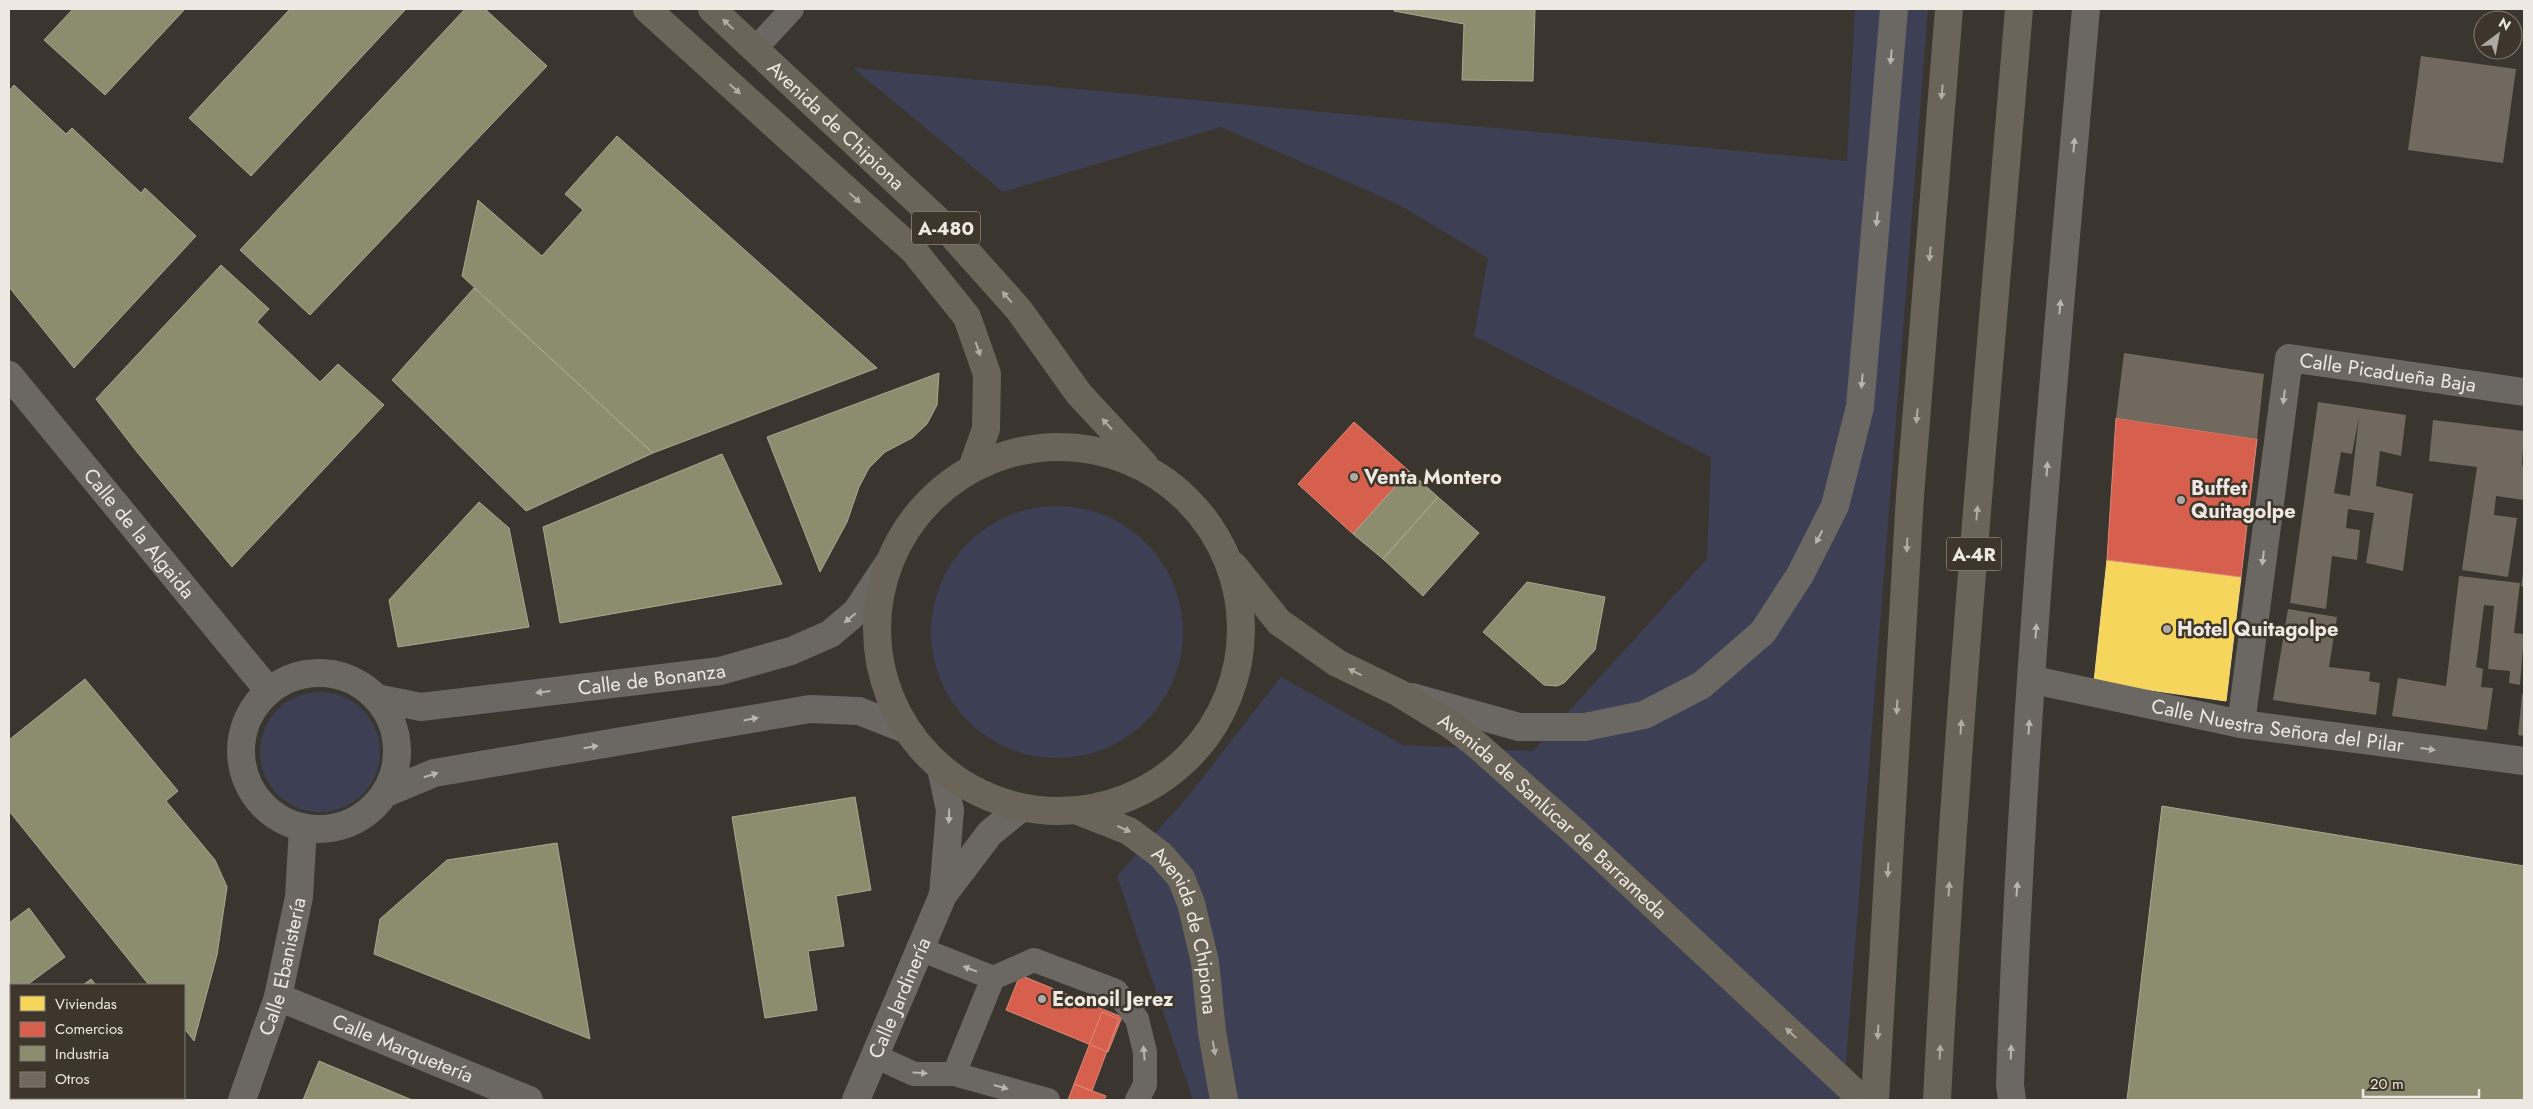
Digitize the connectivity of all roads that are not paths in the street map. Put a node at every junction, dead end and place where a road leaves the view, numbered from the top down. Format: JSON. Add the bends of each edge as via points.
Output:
{"nodes":[{"id":1,"x":647,"y":9,"type":"edge"},
{"id":2,"x":712,"y":9,"type":"edge"},
{"id":3,"x":792,"y":9,"type":"edge"},
{"id":4,"x":1894,"y":9,"type":"edge"},
{"id":5,"x":1949,"y":9,"type":"edge"},
{"id":6,"x":2019,"y":9,"type":"edge"},
{"id":7,"x":2086,"y":9,"type":"edge"},
{"id":8,"x":755,"y":49,"type":"junction"},
{"id":9,"x":9,"y":375,"type":"edge"},
{"id":10,"x":2524,"y":392,"type":"edge"},
{"id":11,"x":972,"y":468,"type":"junction"},
{"id":12,"x":1152,"y":473,"type":"junction"},
{"id":13,"x":1226,"y":555,"type":"junction"},
{"id":14,"x":888,"y":564,"type":"junction"},
{"id":15,"x":2033,"y":680,"type":"junction"},
{"id":16,"x":269,"y":691,"type":"junction"},
{"id":17,"x":1399,"y":693,"type":"junction"},
{"id":18,"x":376,"y":698,"type":"junction"},
{"id":19,"x":2241,"y":724,"type":"junction"},
{"id":20,"x":905,"y":729,"type":"junction"},
{"id":21,"x":2524,"y":761,"type":"edge"},
{"id":22,"x":941,"y":768,"type":"junction"},
{"id":23,"x":386,"y":792,"type":"junction"},
{"id":24,"x":1021,"y":808,"type":"junction"},
{"id":25,"x":1078,"y":811,"type":"junction"},
{"id":26,"x":303,"y":828,"type":"junction"},
{"id":27,"x":943,"y":895,"type":"junction"},
{"id":28,"x":920,"y":949,"type":"junction"},
{"id":29,"x":993,"y":978,"type":"junction"},
{"id":30,"x":278,"y":997,"type":"junction"},
{"id":31,"x":875,"y":1056,"type":"junction"},
{"id":32,"x":954,"y":1074,"type":"junction"},
{"id":33,"x":242,"y":1100,"type":"edge"},
{"id":34,"x":529,"y":1100,"type":"edge"},
{"id":35,"x":856,"y":1100,"type":"edge"},
{"id":36,"x":1048,"y":1100,"type":"edge"},
{"id":37,"x":1137,"y":1100,"type":"edge"},
{"id":38,"x":1224,"y":1100,"type":"edge"},
{"id":39,"x":1864,"y":1100,"type":"edge"},
{"id":40,"x":1875,"y":1100,"type":"edge"},
{"id":41,"x":1937,"y":1100,"type":"edge"},
{"id":42,"x":2012,"y":1100,"type":"edge"}],
"edges":[{"from":1,"to":11,"type":"main road","name":"Avenida de Chipiona","number":"A-480","one_way":true,"via":[[914,251],[967,317],[987,374],[986,429]]},
{"from":8,"to":2,"type":"main road","name":"Avenida de Chipiona","number":"A-480","one_way":true},
{"from":3,"to":8,"type":"lane"},
{"from":4,"to":17,"type":"street","one_way":true,"via":[[1860,407],[1835,506],[1800,575],[1763,632],[1702,685],[1644,715],[1585,727],[1519,727]]},
{"from":5,"to":40,"type":"main road","one_way":true,"via":[[1910,496]]},
{"from":41,"to":6,"type":"main road","number":"A-4R","one_way":true,"via":[[1973,568]]},
{"from":15,"to":7,"type":"street","one_way":true,"via":[[2050,422]]},
{"from":12,"to":8,"type":"main road","name":"Avenida de Chipiona","number":"A-480","one_way":true,"via":[[1079,394],[1019,310],[944,226]]},
{"from":9,"to":16,"type":"street","name":"Calle de la Algaida"},
{"from":10,"to":19,"type":"street","name":"Calle Picadueña Baja","one_way":true,"via":[[2289,358]]},
{"from":11,"to":12,"type":"main road","via":[[1016,452],[1062,446],[1109,454]]},
{"from":11,"to":14,"type":"main road","via":[[936,493],[908,526]]},
{"from":12,"to":13,"type":"main road","via":[[1196,508]]},
{"from":17,"to":13,"type":"main road","name":"Avenida de Sanlúcar de Barrameda","one_way":true,"via":[[1337,663],[1279,622]]},
{"from":13,"to":25,"type":"main road","via":[[1240,602],[1241,651],[1228,698],[1219,716],[1204,741],[1169,776],[1126,800]]},
{"from":14,"to":18,"type":"street","name":"Calle de Bonanza","one_way":true,"via":[[856,612],[830,634],[791,651],[720,671],[421,707]]},
{"from":14,"to":20,"type":"main road","via":[[877,606],[877,649],[886,690]]},
{"from":15,"to":19,"type":"street","name":"Calle Nuestra Señora del Pilar"},
{"from":42,"to":15,"type":"street","one_way":true,"via":[[2016,908]]},
{"from":16,"to":18,"type":"street","via":[[290,679],[312,674],[336,675],[358,683]]},
{"from":16,"to":26,"type":"street","via":[[253,709],[243,732],[241,757],[247,782],[260,803],[279,819]]},
{"from":39,"to":17,"type":"main road","name":"Avenida de Sanlúcar de Barrameda","one_way":true,"via":[[1529,789],[1464,735]]},
{"from":18,"to":23,"type":"street","via":[[390,719],[397,743],[396,769]]},
{"from":19,"to":21,"type":"street","name":"Calle Nuestra Señora del Pilar","one_way":true},
{"from":20,"to":22,"type":"main road"},
{"from":23,"to":20,"type":"street","one_way":true,"via":[[434,773],[810,708],[859,711]]},
{"from":22,"to":24,"type":"main road","via":[[978,793]]},
{"from":22,"to":27,"type":"street","name":"Calle Jardinería","one_way":true,"via":[[950,810]]},
{"from":23,"to":26,"type":"street","via":[[371,811],[350,823],[327,829]]},
{"from":24,"to":25,"type":"main road"},
{"from":24,"to":27,"type":"street","name":"Calle Jardinería","via":[[990,833]]},
{"from":25,"to":38,"type":"main road","name":"Avenida de Chipiona","one_way":true,"via":[[1129,831],[1161,855],[1181,878],[1191,903],[1205,962],[1212,1032]]},
{"from":26,"to":30,"type":"street","name":"Calle Ebanistería","via":[[298,897]]},
{"from":27,"to":28,"type":"street","name":"Calle Jardinería"},
{"from":29,"to":28,"type":"lane","one_way":true},
{"from":28,"to":31,"type":"street","name":"Calle Jardinería"},
{"from":29,"to":32,"type":"lane"},
{"from":37,"to":29,"type":"lane","one_way":true,"via":[[1144,1085],[1145,1052],[1137,1019],[1116,991],[1034,960]]},
{"from":30,"to":33,"type":"street","name":"Calle Ebanistería"},
{"from":30,"to":34,"type":"street","name":"Calle Marquetería"},
{"from":31,"to":32,"type":"lane","one_way":true,"via":[[914,1074]]},
{"from":31,"to":35,"type":"street","name":"Calle Jardinería"},
{"from":32,"to":36,"type":"lane","one_way":true}]}
